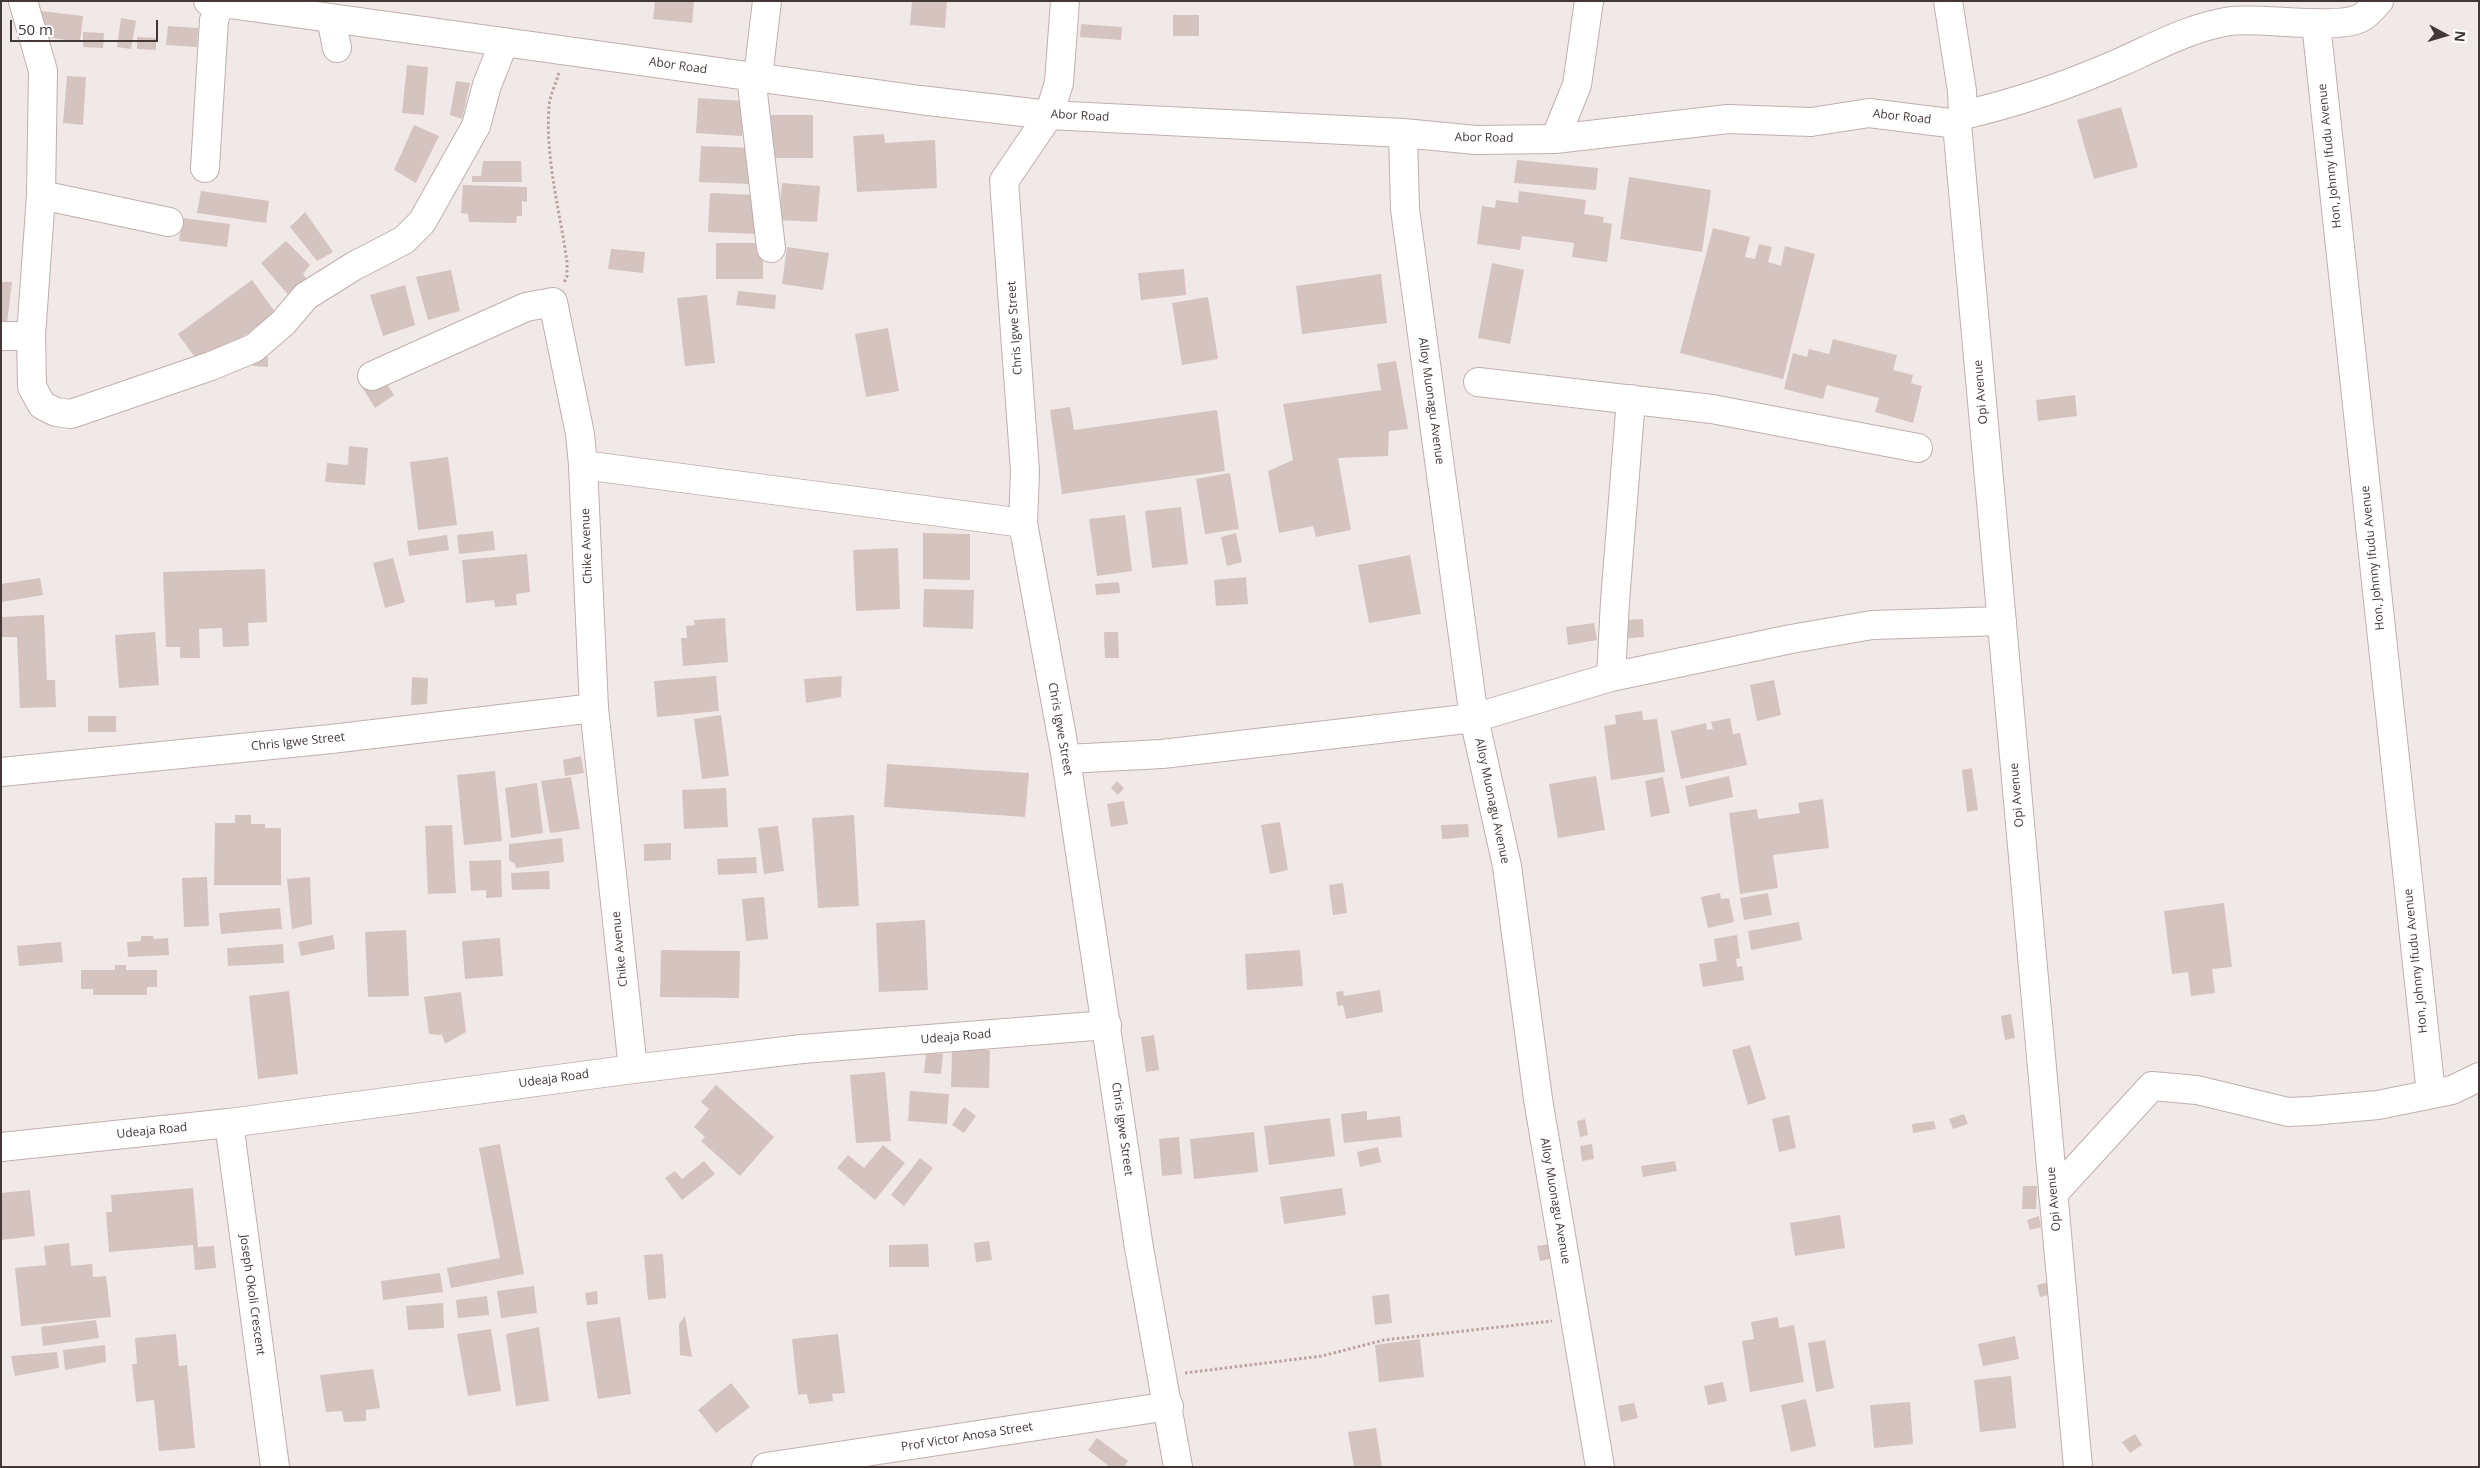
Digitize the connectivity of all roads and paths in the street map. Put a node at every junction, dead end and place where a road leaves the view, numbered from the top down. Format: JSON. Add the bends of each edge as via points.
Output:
{"nodes":[{"id":1,"x":23,"y":1,"type":"edge"},
{"id":2,"x":767,"y":1,"type":"edge"},
{"id":3,"x":1065,"y":1,"type":"edge"},
{"id":4,"x":1589,"y":1,"type":"edge"},
{"id":5,"x":1948,"y":1,"type":"edge"},
{"id":6,"x":2379,"y":1,"type":"edge"},
{"id":7,"x":214,"y":2,"type":"edge"},
{"id":8,"x":275,"y":6,"type":"edge"},
{"id":9,"x":331,"y":18,"type":"junction"},
{"id":10,"x":2316,"y":22,"type":"junction"},
{"id":11,"x":504,"y":42,"type":"junction"},
{"id":12,"x":337,"y":48,"type":"dead end"},
{"id":13,"x":566,"y":51,"type":"junction"},
{"id":14,"x":755,"y":77,"type":"junction"},
{"id":15,"x":1049,"y":115,"type":"junction"},
{"id":16,"x":1960,"y":119,"type":"junction"},
{"id":17,"x":1403,"y":133,"type":"junction"},
{"id":18,"x":1555,"y":138,"type":"junction"},
{"id":19,"x":205,"y":168,"type":"dead end"},
{"id":20,"x":41,"y":195,"type":"junction"},
{"id":21,"x":169,"y":222,"type":"dead end"},
{"id":22,"x":771,"y":248,"type":"dead end"},
{"id":23,"x":553,"y":302,"type":"junction"},
{"id":24,"x":1,"y":336,"type":"edge"},
{"id":25,"x":31,"y":336,"type":"junction"},
{"id":26,"x":372,"y":376,"type":"dead end"},
{"id":27,"x":1478,"y":382,"type":"dead end"},
{"id":28,"x":1631,"y":398,"type":"junction"},
{"id":29,"x":1918,"y":448,"type":"dead end"},
{"id":30,"x":583,"y":465,"type":"junction"},
{"id":31,"x":1024,"y":523,"type":"junction"},
{"id":32,"x":2002,"y":621,"type":"junction"},
{"id":33,"x":1611,"y":677,"type":"junction"},
{"id":34,"x":594,"y":708,"type":"junction"},
{"id":35,"x":1474,"y":718,"type":"junction"},
{"id":36,"x":1066,"y":760,"type":"junction"},
{"id":37,"x":1,"y":772,"type":"edge"},
{"id":38,"x":1107,"y":1025,"type":"junction"},
{"id":39,"x":633,"y":1069,"type":"junction"},
{"id":40,"x":2479,"y":1077,"type":"edge"},
{"id":41,"x":2431,"y":1094,"type":"junction"},
{"id":42,"x":229,"y":1123,"type":"junction"},
{"id":43,"x":1,"y":1147,"type":"edge"},
{"id":44,"x":2053,"y":1194,"type":"junction"},
{"id":45,"x":1575,"y":1318,"type":"junction"},
{"id":46,"x":1163,"y":1376,"type":"junction"},
{"id":47,"x":1169,"y":1406,"type":"junction"},
{"id":48,"x":275,"y":1467,"type":"edge"},
{"id":49,"x":766,"y":1467,"type":"edge"},
{"id":50,"x":1178,"y":1467,"type":"edge"},
{"id":51,"x":1600,"y":1467,"type":"edge"},
{"id":52,"x":2078,"y":1467,"type":"edge"}],
"edges":[{"from":1,"to":20,"type":"street","via":[[43,71]]},
{"from":2,"to":14,"type":"street"},
{"from":3,"to":15,"type":"street","name":"Chris Igwe Street","via":[[1059,83]]},
{"from":4,"to":18,"type":"street","via":[[1577,85]]},
{"from":5,"to":16,"type":"street","name":"Opi Avenue","via":[[1960,71]]},
{"from":6,"to":10,"type":"street","via":[[2362,18],[2339,24]]},
{"from":7,"to":8,"type":"street","name":"Abor Road"},
{"from":7,"to":19,"type":"street"},
{"from":8,"to":9,"type":"street","name":"Abor Road"},
{"from":9,"to":11,"type":"street","name":"Abor Road"},
{"from":9,"to":12,"type":"street"},
{"from":10,"to":16,"type":"street","via":[[2232,21],[2200,28],[2062,85]]},
{"from":10,"to":41,"type":"street","name":"Hon, Johnny Ifudu Avenue"},
{"from":11,"to":13,"type":"street","name":"Abor Road"},
{"from":11,"to":25,"type":"street","via":[[487,85],[476,126],[422,222],[404,240],[306,296],[283,323],[254,348],[194,373],[71,414],[56,412],[42,405],[32,387]]},
{"from":13,"to":14,"type":"street","name":"Abor Road"},
{"from":13,"to":23,"type":"path","via":[[549,104],[552,168],[567,262],[567,276]]},
{"from":14,"to":15,"type":"street","name":"Abor Road"},
{"from":14,"to":22,"type":"street"},
{"from":15,"to":17,"type":"street","name":"Abor Road"},
{"from":15,"to":31,"type":"street","name":"Chris Igwe Street","via":[[1004,181],[1025,471]]},
{"from":16,"to":18,"type":"street","name":"Abor Road","via":[[1869,113],[1810,122],[1728,119]]},
{"from":16,"to":32,"type":"street","name":"Opi Avenue"},
{"from":17,"to":18,"type":"street","name":"Abor Road","via":[[1476,140]]},
{"from":17,"to":35,"type":"street","name":"Alloy Muonagu Avenue","via":[[1405,209]]},
{"from":20,"to":21,"type":"street"},
{"from":20,"to":25,"type":"street"},
{"from":23,"to":26,"type":"street","via":[[526,307]]},
{"from":23,"to":30,"type":"street","name":"Chike Avenue","via":[[580,434]]},
{"from":24,"to":25,"type":"street"},
{"from":27,"to":28,"type":"street"},
{"from":28,"to":29,"type":"street","via":[[1712,409]]},
{"from":28,"to":33,"type":"street"},
{"from":30,"to":31,"type":"street"},
{"from":30,"to":34,"type":"street","name":"Chike Avenue"},
{"from":31,"to":36,"type":"street","name":"Chris Igwe Street"},
{"from":32,"to":33,"type":"street","via":[[1872,624]]},
{"from":32,"to":44,"type":"street","name":"Opi Avenue"},
{"from":33,"to":35,"type":"street"},
{"from":34,"to":37,"type":"street","name":"Chris Igwe Street","via":[[331,739]]},
{"from":34,"to":39,"type":"street","name":"Chike Avenue"},
{"from":35,"to":36,"type":"street","via":[[1162,754]]},
{"from":35,"to":45,"type":"street","name":"Alloy Muonagu Avenue","via":[[1506,866],[1538,1099]]},
{"from":36,"to":38,"type":"street","name":"Chris Igwe Street"},
{"from":38,"to":39,"type":"street","name":"Udeaja Road","via":[[802,1049]]},
{"from":38,"to":46,"type":"street","name":"Chris Igwe Street","via":[[1139,1248]]},
{"from":39,"to":42,"type":"street","name":"Udeaja Road"},
{"from":40,"to":41,"type":"street","via":[[2452,1090]]},
{"from":41,"to":44,"type":"street","via":[[2378,1105],[2288,1112],[2197,1090],[2152,1086]]},
{"from":42,"to":43,"type":"street","name":"Udeaja Road"},
{"from":42,"to":48,"type":"street","name":"Joseph Okoli Crescent"},
{"from":44,"to":52,"type":"street","name":"Opi Avenue"},
{"from":45,"to":46,"type":"path","via":[[1384,1340],[1322,1356]]},
{"from":45,"to":51,"type":"street","name":"Alloy Muonagu Avenue"},
{"from":46,"to":47,"type":"street","name":"Chris Igwe Street"},
{"from":47,"to":49,"type":"street","name":"Prof Victor Anosa Street"},
{"from":47,"to":50,"type":"street","name":"Chris Igwe Street"}]}
